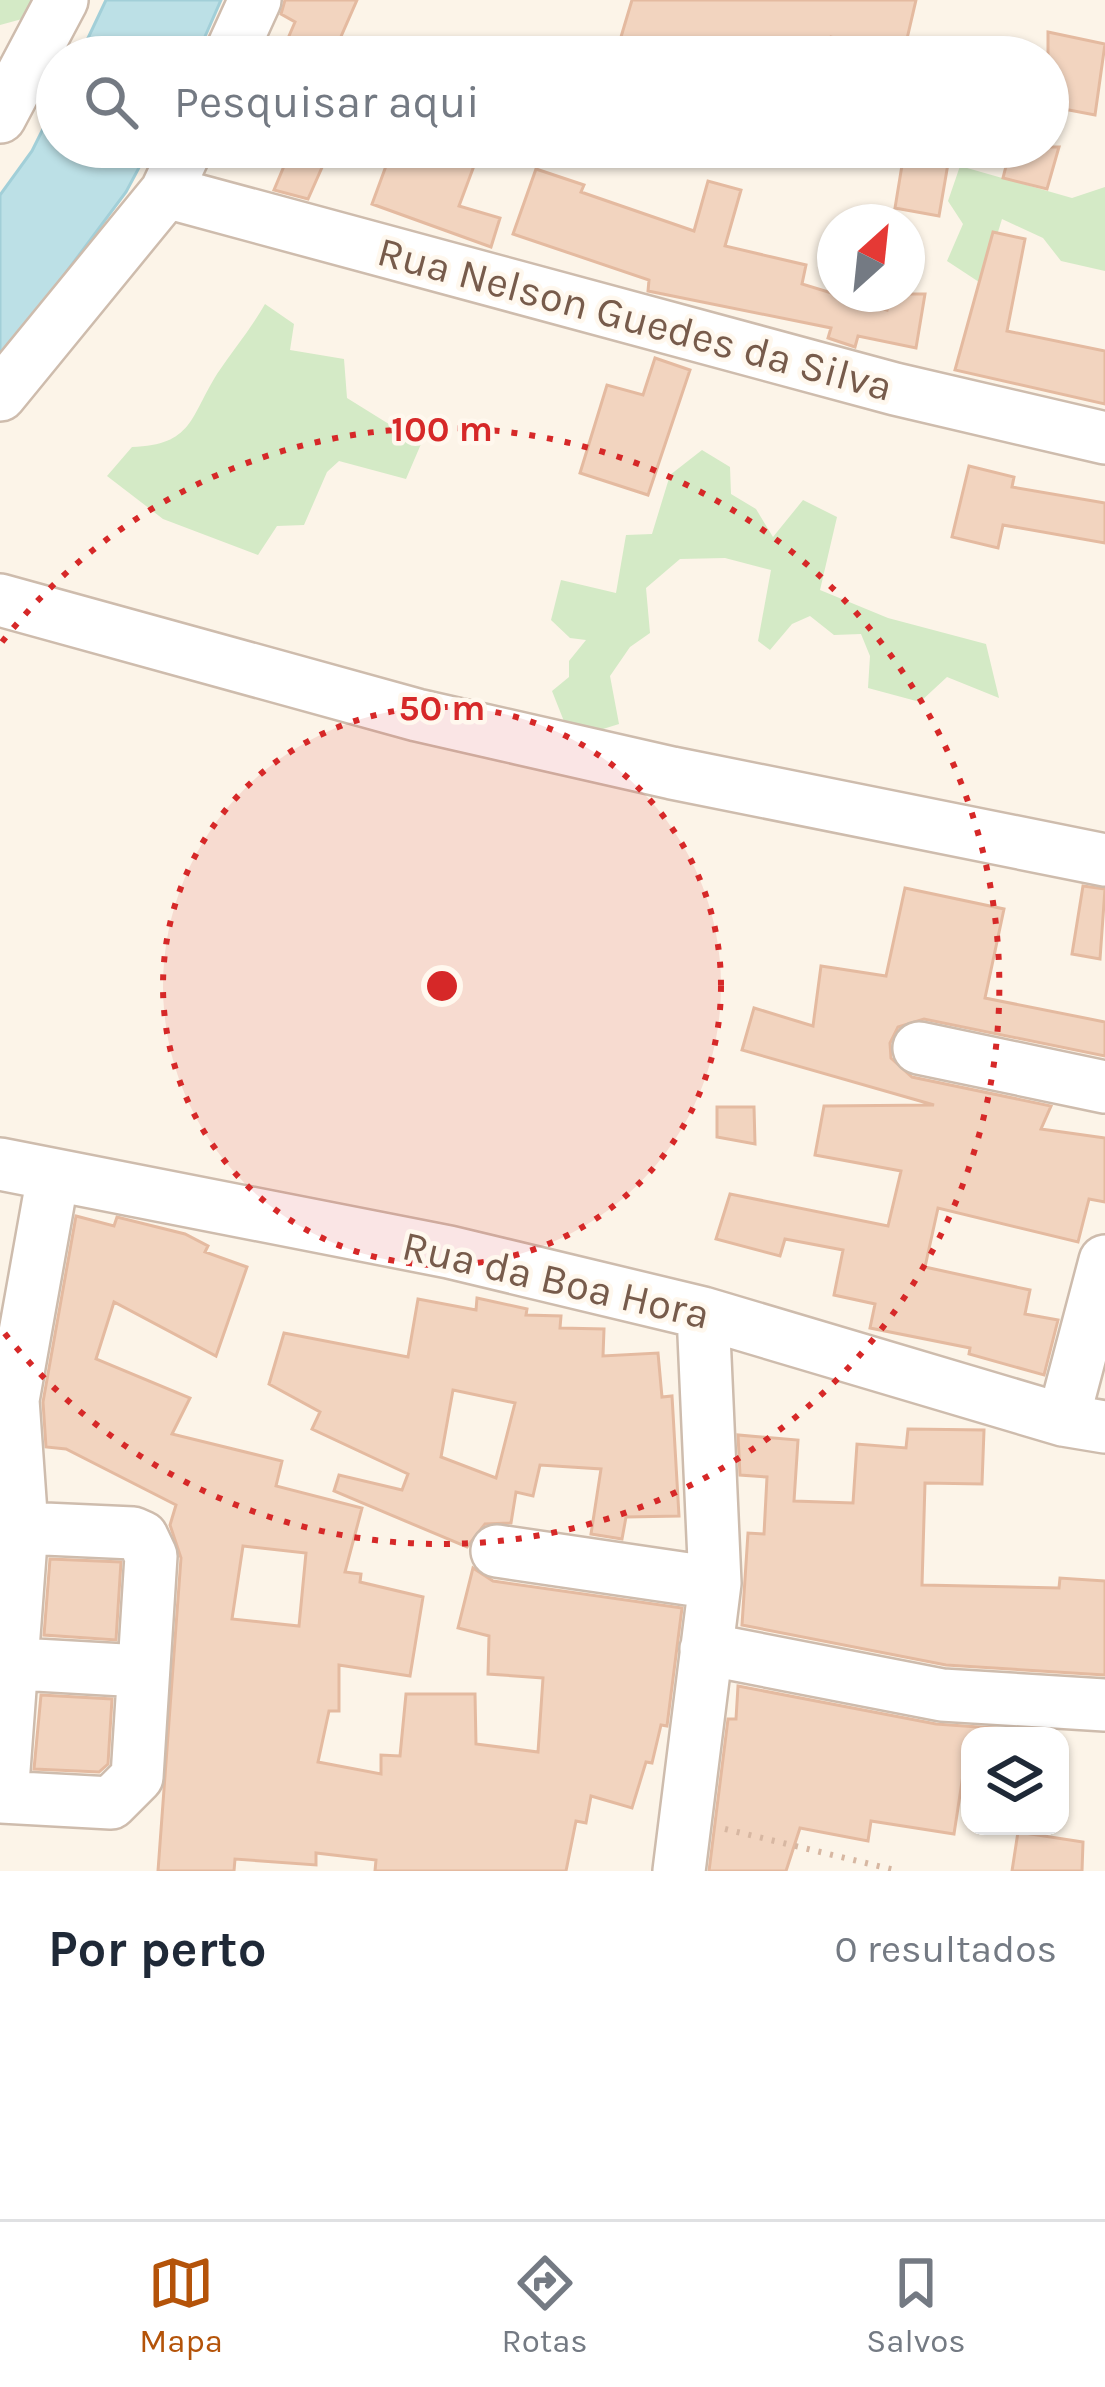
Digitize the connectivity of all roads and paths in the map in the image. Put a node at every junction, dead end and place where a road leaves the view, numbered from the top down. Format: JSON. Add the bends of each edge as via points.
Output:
{"nodes":[{"id":1,"x":62,"y":0,"type":"edge"},
{"id":2,"x":255,"y":0,"type":"edge"},
{"id":3,"x":43,"y":36,"type":"edge"},
{"id":4,"x":239,"y":36,"type":"edge"},
{"id":5,"x":36,"y":49,"type":"edge"},
{"id":6,"x":0,"y":117,"type":"edge"},
{"id":7,"x":177,"y":170,"type":"edge"},
{"id":8,"x":0,"y":395,"type":"edge"},
{"id":9,"x":1105,"y":439,"type":"edge"},
{"id":10,"x":0,"y":600,"type":"edge"},
{"id":11,"x":1105,"y":860,"type":"edge"},
{"id":12,"x":919,"y":1048,"type":"dead end"},
{"id":13,"x":1105,"y":1087,"type":"edge"},
{"id":14,"x":0,"y":1164,"type":"edge"},
{"id":15,"x":53,"y":1176,"type":"junction"},
{"id":16,"x":1105,"y":1261,"type":"edge"},
{"id":17,"x":703,"y":1313,"type":"junction"},
{"id":18,"x":6,"y":1400,"type":"edge"},
{"id":19,"x":1084,"y":1424,"type":"edge"},
{"id":20,"x":11,"y":1528,"type":"edge"},
{"id":21,"x":497,"y":1551,"type":"dead end"},
{"id":22,"x":716,"y":1583,"type":"junction"},
{"id":23,"x":706,"y":1649,"type":"junction"},
{"id":24,"x":6,"y":1663,"type":"edge"},
{"id":25,"x":141,"y":1671,"type":"junction"},
{"id":26,"x":1105,"y":1705,"type":"edge"},
{"id":27,"x":1,"y":1797,"type":"edge"},
{"id":28,"x":687,"y":1820,"type":"junction"},
{"id":29,"x":679,"y":1871,"type":"edge"},
{"id":30,"x":899,"y":1871,"type":"edge"}],
"edges":[{"from":1,"to":3,"type":"street"},
{"from":2,"to":4,"type":"street"},
{"from":5,"to":6,"type":"street"},
{"from":7,"to":8,"type":"street"},
{"from":7,"to":9,"type":"street","name":"Rua Nelson Guedes da Silva","via":[[895,389]]},
{"from":10,"to":11,"type":"street","via":[[417,715]]},
{"from":12,"to":13,"type":"street"},
{"from":14,"to":15,"type":"street","name":"Rua da Boa Hora"},
{"from":15,"to":17,"type":"street","name":"Rua da Boa Hora","via":[[449,1252]]},
{"from":15,"to":18,"type":"street"},
{"from":16,"to":19,"type":"street"},
{"from":17,"to":19,"type":"street","name":"Rua da Boa Hora"},
{"from":17,"to":22,"type":"street"},
{"from":18,"to":20,"type":"street"},
{"from":20,"to":24,"type":"street"},
{"from":20,"to":25,"type":"street","via":[[142,1537],[151,1556]]},
{"from":21,"to":22,"type":"street"},
{"from":22,"to":23,"type":"street"},
{"from":23,"to":26,"type":"street","via":[[941,1695]]},
{"from":23,"to":28,"type":"street"},
{"from":24,"to":25,"type":"street"},
{"from":24,"to":27,"type":"street"},
{"from":25,"to":27,"type":"street","via":[[137,1777],[111,1802]]},
{"from":28,"to":29,"type":"street"},
{"from":28,"to":30,"type":"path"}]}
